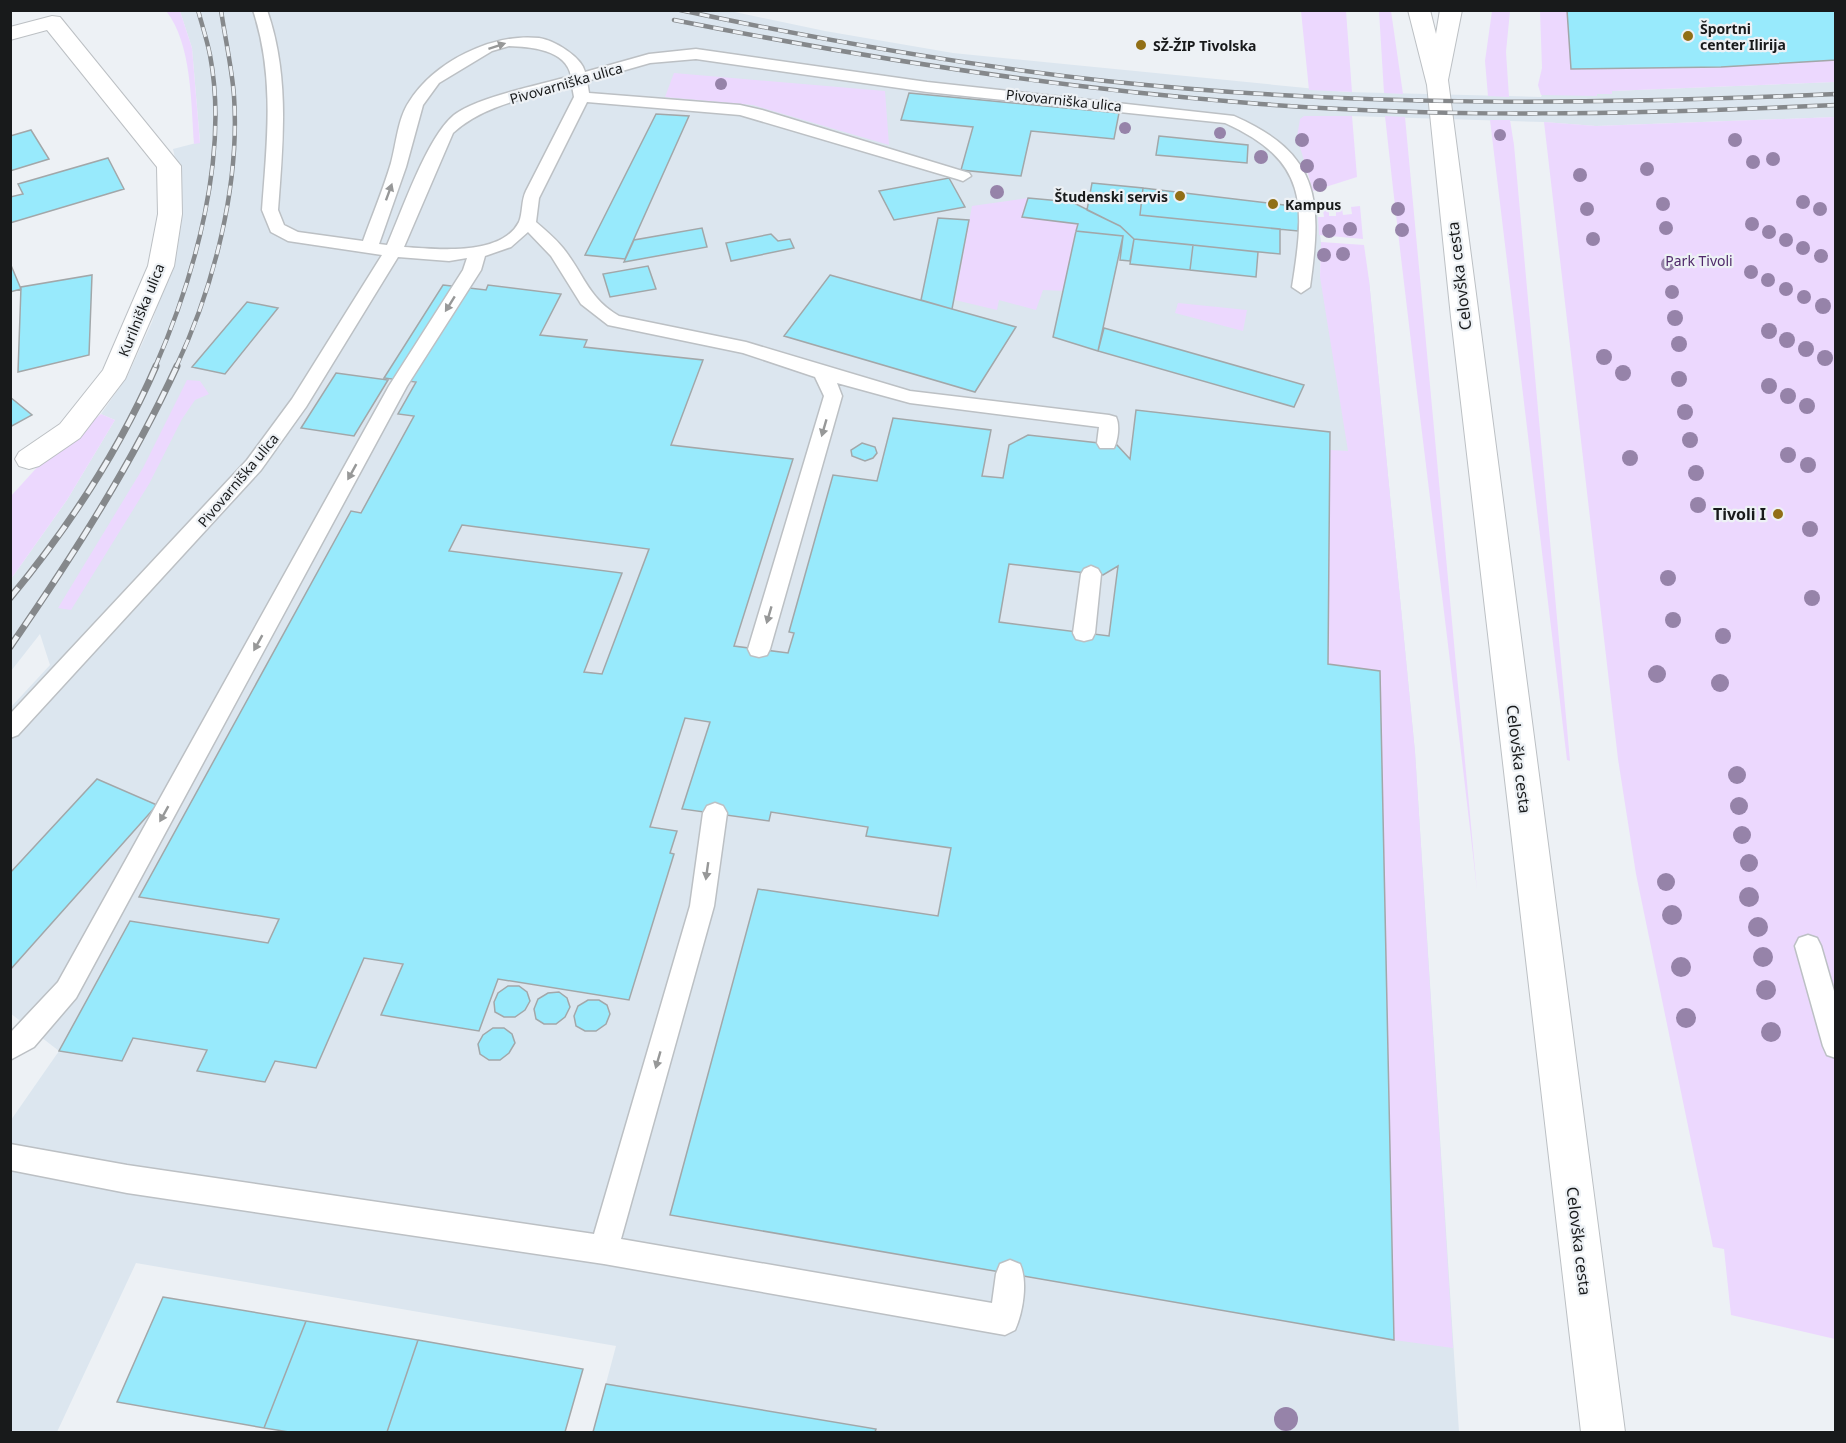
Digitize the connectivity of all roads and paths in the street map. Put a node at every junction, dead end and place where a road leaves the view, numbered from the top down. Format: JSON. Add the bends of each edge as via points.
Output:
{"nodes":[{"id":1,"x":260,"y":10,"type":"edge"},
{"id":2,"x":1419,"y":10,"type":"edge"},
{"id":3,"x":1457,"y":14,"type":"edge"},
{"id":4,"x":10,"y":34,"type":"edge"},
{"id":5,"x":1438,"y":85,"type":"junction"},
{"id":6,"x":581,"y":89,"type":"junction"},
{"id":7,"x":963,"y":176,"type":"dead end"},
{"id":8,"x":527,"y":223,"type":"junction"},
{"id":9,"x":369,"y":248,"type":"junction"},
{"id":10,"x":393,"y":251,"type":"junction"},
{"id":11,"x":477,"y":252,"type":"junction"},
{"id":12,"x":1301,"y":287,"type":"dead end"},
{"id":13,"x":823,"y":373,"type":"junction"},
{"id":14,"x":1107,"y":443,"type":"dead end"},
{"id":15,"x":29,"y":459,"type":"dead end"},
{"id":16,"x":1091,"y":574,"type":"dead end"},
{"id":17,"x":1084,"y":633,"type":"dead end"},
{"id":18,"x":759,"y":649,"type":"dead end"},
{"id":19,"x":10,"y":729,"type":"edge"},
{"id":20,"x":715,"y":813,"type":"dead end"},
{"id":21,"x":1808,"y":946,"type":"dead end"},
{"id":22,"x":1836,"y":1046,"type":"edge"},
{"id":23,"x":10,"y":1048,"type":"edge"},
{"id":24,"x":10,"y":1157,"type":"edge"},
{"id":25,"x":604,"y":1250,"type":"junction"},
{"id":26,"x":1010,"y":1274,"type":"dead end"},
{"id":27,"x":1604,"y":1432,"type":"edge"}],
"edges":[{"from":1,"to":9,"type":"lane","via":[[270,40],[276,85],[270,210],[277,228],[294,237]]},
{"from":2,"to":5,"type":"main road","name":"Celovška cesta"},
{"from":3,"to":5,"type":"main road","name":"Celovška cesta"},
{"from":4,"to":15,"type":"main road","name":"Kurilniška ulica","via":[[52,22],[169,166],[170,214],[161,266],[115,373],[70,430]]},
{"from":5,"to":27,"type":"main road","name":"Celovška cesta"},
{"from":6,"to":7,"type":"lane","via":[[762,114]]},
{"from":6,"to":8,"type":"lane","via":[[531,198]]},
{"from":9,"to":6,"type":"lane","one_way":true,"via":[[416,104],[434,80],[487,48],[525,41],[540,43],[566,57],[577,68]]},
{"from":6,"to":10,"type":"lane","name":"Pivovarniška ulica","via":[[491,104],[461,117],[446,131]]},
{"from":6,"to":12,"type":"lane","name":"Pivovarniška ulica","via":[[649,59],[714,55],[927,87],[1228,119],[1256,128],[1272,139],[1283,149],[1297,174],[1306,196],[1309,238]]},
{"from":8,"to":11,"type":"lane","via":[[505,243]]},
{"from":8,"to":13,"type":"lane","via":[[560,255],[583,298],[614,321],[746,348]]},
{"from":9,"to":10,"type":"lane"},
{"from":10,"to":11,"type":"lane","via":[[449,256]]},
{"from":10,"to":19,"type":"lane","name":"Pivovarniška ulica","via":[[299,404],[254,465]]},
{"from":11,"to":23,"type":"lane","one_way":true,"via":[[472,270],[398,386],[67,990],[25,1038]]},
{"from":13,"to":14,"type":"lane","via":[[910,397],[1109,422]]},
{"from":13,"to":18,"type":"lane","one_way":true,"via":[[833,396]]},
{"from":16,"to":17,"type":"lane"},
{"from":20,"to":25,"type":"lane","one_way":true,"via":[[702,906]]},
{"from":21,"to":22,"type":"lane"},
{"from":24,"to":25,"type":"lane","via":[[126,1179]]},
{"from":25,"to":26,"type":"lane","via":[[1005,1320]]}]}
